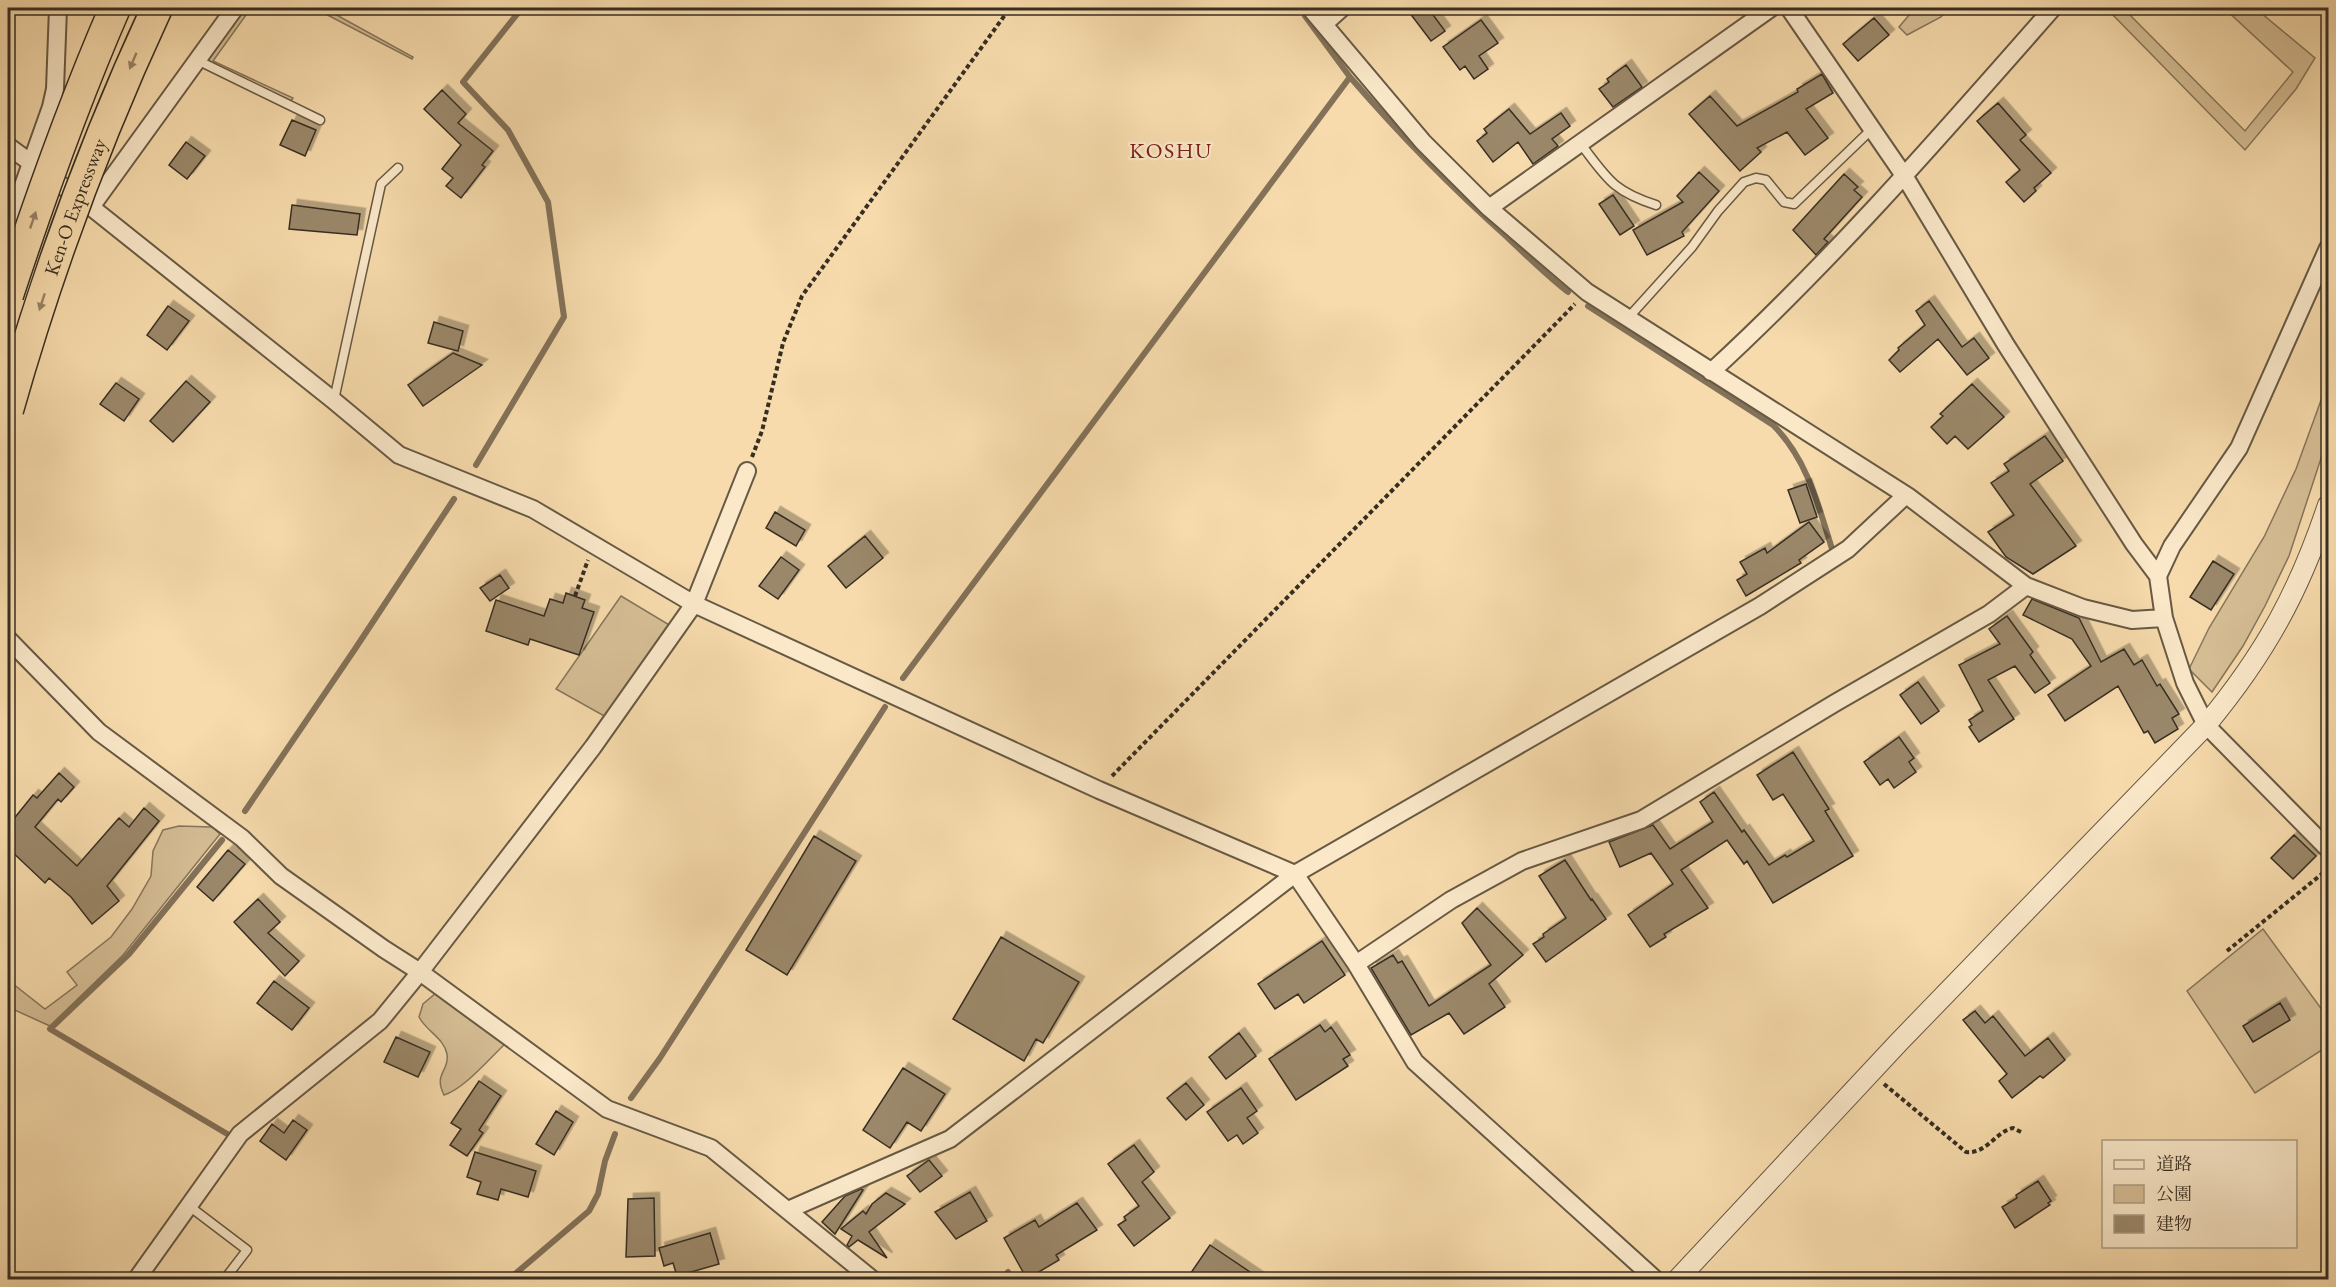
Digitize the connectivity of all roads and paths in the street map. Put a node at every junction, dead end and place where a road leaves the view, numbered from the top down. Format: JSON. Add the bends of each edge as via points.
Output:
{"nodes":[{"id":1,"x":58,"y":8,"type":"edge"},
{"id":2,"x":115,"y":8,"type":"edge"},
{"id":3,"x":158,"y":8,"type":"edge"},
{"id":4,"x":235,"y":8,"type":"edge"},
{"id":5,"x":1010,"y":8,"type":"edge"},
{"id":6,"x":1310,"y":8,"type":"edge"},
{"id":7,"x":1342,"y":8,"type":"edge"},
{"id":8,"x":1771,"y":8,"type":"edge"},
{"id":9,"x":1789,"y":8,"type":"edge"},
{"id":10,"x":2053,"y":8,"type":"edge"},
{"id":11,"x":1324,"y":24,"type":"junction"},
{"id":12,"x":197,"y":60,"type":"junction"},
{"id":13,"x":320,"y":120,"type":"dead end"},
{"id":14,"x":1872,"y":129,"type":"junction"},
{"id":15,"x":1580,"y":143,"type":"junction"},
{"id":16,"x":8,"y":147,"type":"edge"},
{"id":17,"x":29,"y":162,"type":"junction"},
{"id":18,"x":398,"y":168,"type":"dead end"},
{"id":19,"x":1905,"y":177,"type":"junction"},
{"id":20,"x":1656,"y":205,"type":"dead end"},
{"id":21,"x":91,"y":207,"type":"junction"},
{"id":22,"x":1489,"y":208,"type":"junction"},
{"id":23,"x":8,"y":228,"type":"edge"},
{"id":24,"x":2328,"y":248,"type":"edge"},
{"id":25,"x":1587,"y":292,"type":"junction"},
{"id":26,"x":8,"y":295,"type":"edge"},
{"id":27,"x":1628,"y":318,"type":"junction"},
{"id":28,"x":1711,"y":372,"type":"junction"},
{"id":29,"x":333,"y":400,"type":"junction"},
{"id":30,"x":8,"y":410,"type":"edge"},
{"id":31,"x":747,"y":471,"type":"joint"},
{"id":32,"x":1906,"y":495,"type":"junction"},
{"id":33,"x":2328,"y":505,"type":"edge"},
{"id":34,"x":594,"y":545,"type":"junction"},
{"id":35,"x":2158,"y":576,"type":"junction"},
{"id":36,"x":2026,"y":586,"type":"junction"},
{"id":37,"x":575,"y":596,"type":"dead end"},
{"id":38,"x":694,"y":604,"type":"junction"},
{"id":39,"x":2164,"y":618,"type":"junction"},
{"id":40,"x":8,"y":639,"type":"edge"},
{"id":41,"x":2206,"y":725,"type":"junction"},
{"id":42,"x":1098,"y":790,"type":"junction"},
{"id":43,"x":2328,"y":849,"type":"edge"},
{"id":44,"x":2328,"y":869,"type":"edge"},
{"id":45,"x":1295,"y":874,"type":"junction"},
{"id":46,"x":2227,"y":951,"type":"dead end"},
{"id":47,"x":1356,"y":964,"type":"junction"},
{"id":48,"x":420,"y":972,"type":"junction"},
{"id":49,"x":1870,"y":1072,"type":"junction"},
{"id":50,"x":2021,"y":1132,"type":"dead end"},
{"id":51,"x":189,"y":1206,"type":"junction"},
{"id":52,"x":788,"y":1210,"type":"junction"},
{"id":53,"x":136,"y":1280,"type":"edge"},
{"id":54,"x":224,"y":1280,"type":"edge"},
{"id":55,"x":873,"y":1280,"type":"edge"},
{"id":56,"x":1656,"y":1280,"type":"edge"},
{"id":57,"x":1677,"y":1280,"type":"edge"}],
"edges":[{"from":1,"to":17,"type":"street","via":[[55,89]]},
{"from":26,"to":2,"type":"highway","name":"Ken-O Expressway","one_way":true,"bridge":true,"via":[[59,147]]},
{"from":3,"to":30,"type":"highway","name":"Ken-O Expressway","one_way":true,"bridge":true,"via":[[98,144],[49,279]]},
{"from":4,"to":12,"type":"street"},
{"from":5,"to":31,"type":"path","via":[[802,296],[783,343],[762,431]]},
{"from":6,"to":11,"type":"street"},
{"from":7,"to":11,"type":"street"},
{"from":8,"to":15,"type":"street"},
{"from":9,"to":14,"type":"street"},
{"from":10,"to":19,"type":"street"},
{"from":11,"to":22,"type":"street","via":[[1423,142]]},
{"from":12,"to":13,"type":"lane"},
{"from":12,"to":21,"type":"street"},
{"from":14,"to":19,"type":"street"},
{"from":14,"to":27,"type":"lane","via":[[1794,204],[1784,202],[1766,180],[1744,182]]},
{"from":15,"to":20,"type":"lane","via":[[1612,184],[1631,197]]},
{"from":15,"to":22,"type":"street"},
{"from":16,"to":17,"type":"street"},
{"from":17,"to":21,"type":"street"},
{"from":17,"to":23,"type":"street"},
{"from":18,"to":29,"type":"lane","via":[[381,184]]},
{"from":19,"to":28,"type":"street","via":[[1772,316]]},
{"from":19,"to":35,"type":"street","via":[[2006,345]]},
{"from":21,"to":29,"type":"street"},
{"from":22,"to":25,"type":"street"},
{"from":24,"to":35,"type":"street","via":[[2239,448],[2172,546]]},
{"from":25,"to":27,"type":"street"},
{"from":25,"to":42,"type":"path"},
{"from":27,"to":28,"type":"street"},
{"from":28,"to":32,"type":"street"},
{"from":29,"to":34,"type":"street","via":[[399,455],[533,509]]},
{"from":31,"to":38,"type":"street"},
{"from":32,"to":36,"type":"street"},
{"from":32,"to":45,"type":"street","via":[[1848,549],[1760,606]]},
{"from":33,"to":41,"type":"street","via":[[2300,583],[2280,621],[2247,674]]},
{"from":34,"to":37,"type":"path"},
{"from":34,"to":38,"type":"street"},
{"from":35,"to":39,"type":"street"},
{"from":36,"to":39,"type":"street","via":[[2084,608],[2132,620]]},
{"from":36,"to":47,"type":"street","via":[[1989,614],[1641,820],[1522,861],[1451,900]]},
{"from":38,"to":42,"type":"street"},
{"from":38,"to":48,"type":"street","via":[[593,747]]},
{"from":39,"to":41,"type":"street","via":[[2185,683]]},
{"from":40,"to":48,"type":"street","via":[[99,732],[242,838],[281,876]]},
{"from":41,"to":43,"type":"street"},
{"from":41,"to":49,"type":"street"},
{"from":42,"to":45,"type":"street"},
{"from":44,"to":46,"type":"path"},
{"from":45,"to":47,"type":"street"},
{"from":45,"to":52,"type":"street","via":[[950,1139]]},
{"from":47,"to":56,"type":"street","via":[[1415,1062]]},
{"from":48,"to":51,"type":"street","via":[[380,1021],[240,1134]]},
{"from":48,"to":52,"type":"street","via":[[607,1109],[711,1148]]},
{"from":49,"to":50,"type":"path","via":[[1966,1152],[1979,1152],[2006,1130]]},
{"from":49,"to":57,"type":"street"},
{"from":51,"to":53,"type":"street"},
{"from":51,"to":54,"type":"lane","via":[[247,1250]]},
{"from":52,"to":55,"type":"street"}]}
